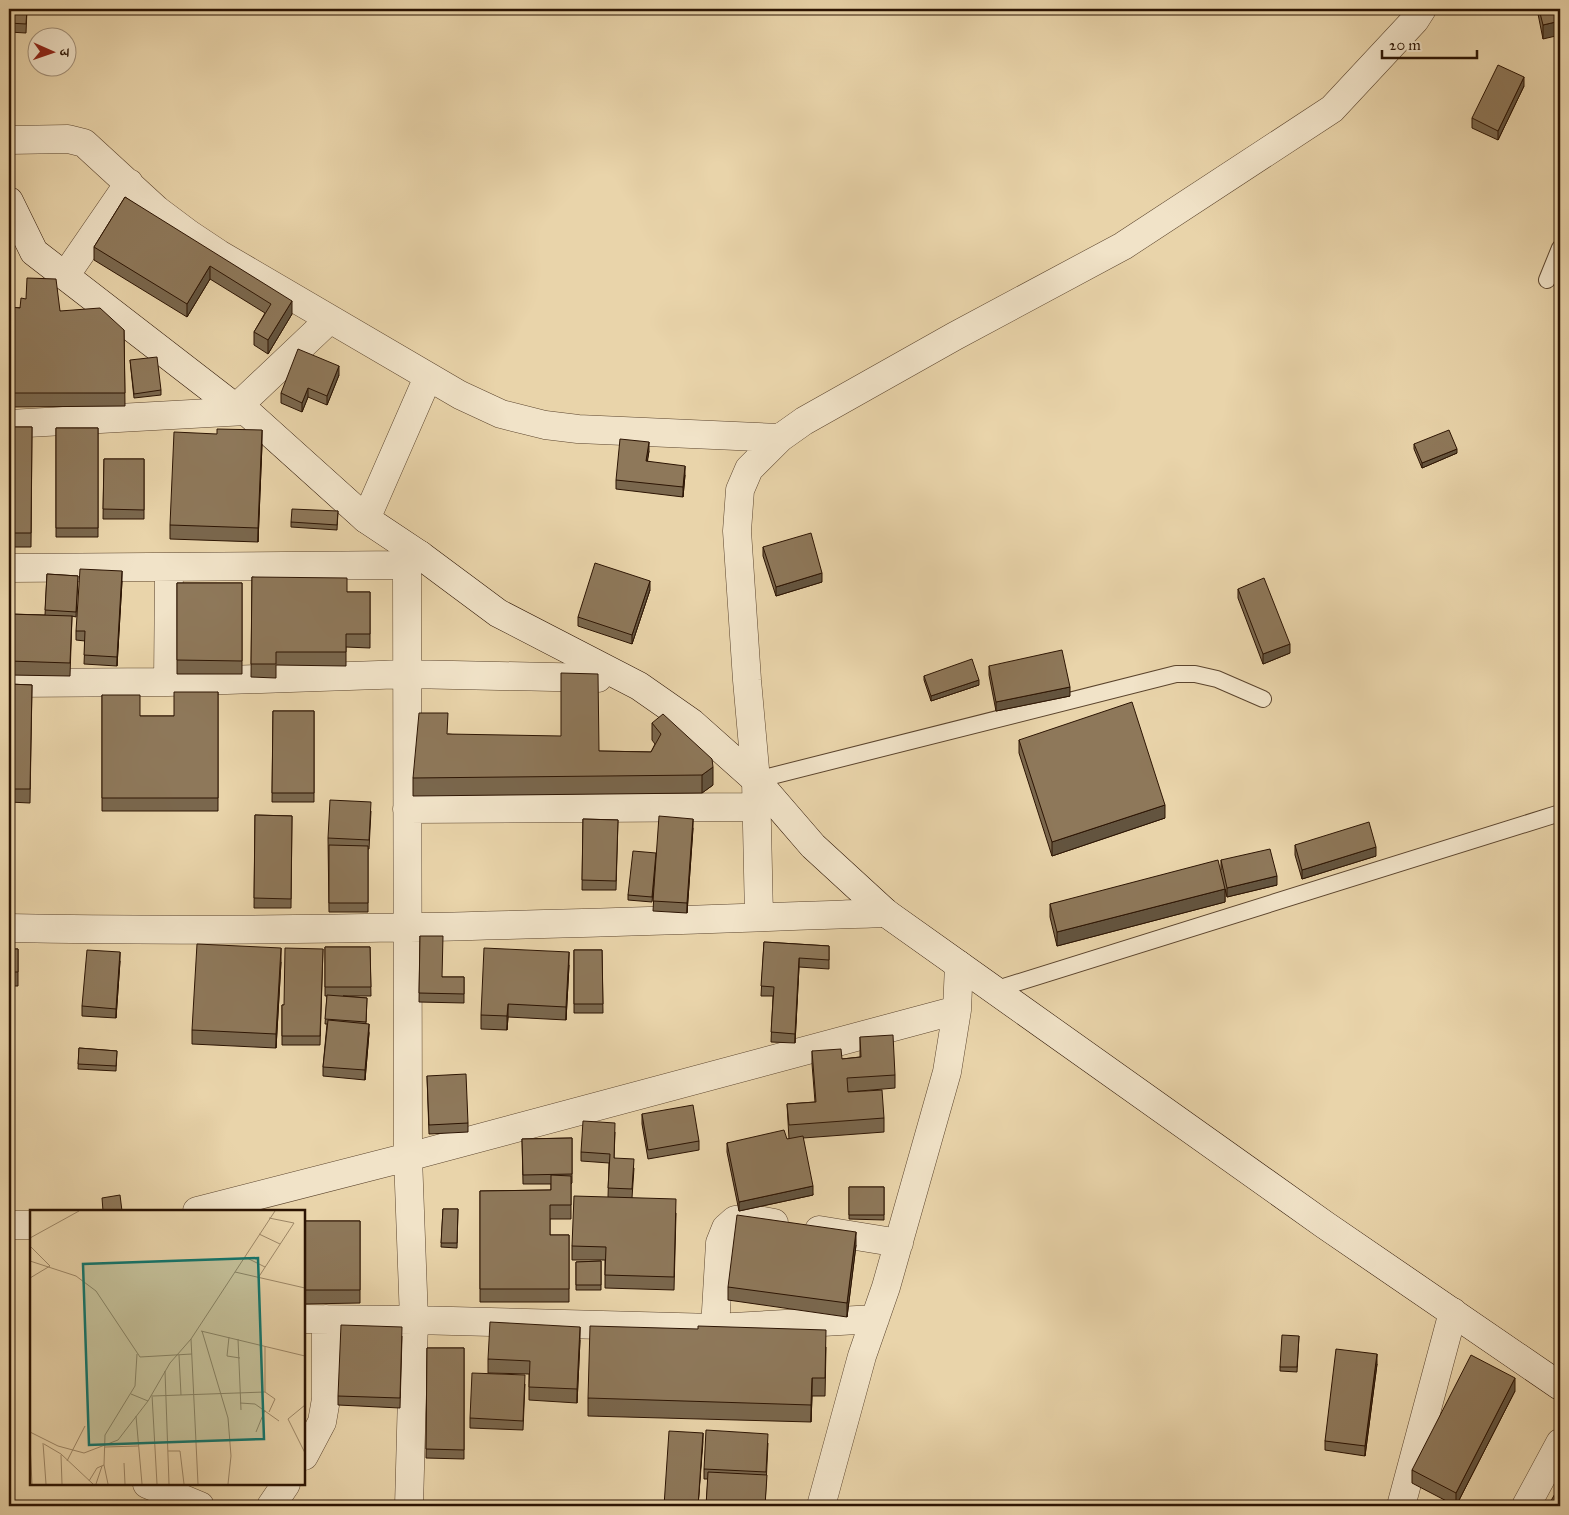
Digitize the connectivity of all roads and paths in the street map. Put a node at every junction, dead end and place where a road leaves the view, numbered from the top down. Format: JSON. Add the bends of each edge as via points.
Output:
{"nodes":[{"id":1,"x":1422,"y":9,"type":"edge"},
{"id":2,"x":9,"y":140,"type":"edge"},
{"id":3,"x":129,"y":184,"type":"junction"},
{"id":4,"x":9,"y":201,"type":"edge"},
{"id":5,"x":1560,"y":248,"type":"edge"},
{"id":6,"x":65,"y":276,"type":"junction"},
{"id":7,"x":1547,"y":280,"type":"dead end"},
{"id":8,"x":330,"y":319,"type":"junction"},
{"id":9,"x":428,"y":377,"type":"junction"},
{"id":10,"x":241,"y":410,"type":"junction"},
{"id":11,"x":9,"y":424,"type":"edge"},
{"id":12,"x":780,"y":438,"type":"junction"},
{"id":13,"x":366,"y":519,"type":"junction"},
{"id":14,"x":414,"y":560,"type":"junction"},
{"id":15,"x":169,"y":567,"type":"junction"},
{"id":16,"x":9,"y":568,"type":"edge"},
{"id":17,"x":408,"y":674,"type":"junction"},
{"id":18,"x":622,"y":678,"type":"junction"},
{"id":19,"x":168,"y":682,"type":"junction"},
{"id":20,"x":9,"y":683,"type":"edge"},
{"id":21,"x":1263,"y":699,"type":"dead end"},
{"id":22,"x":756,"y":780,"type":"junction"},
{"id":23,"x":756,"y":807,"type":"junction"},
{"id":24,"x":407,"y":809,"type":"junction"},
{"id":25,"x":1560,"y":813,"type":"edge"},
{"id":26,"x":886,"y":912,"type":"junction"},
{"id":27,"x":759,"y":917,"type":"junction"},
{"id":28,"x":407,"y":927,"type":"junction"},
{"id":29,"x":9,"y":928,"type":"edge"},
{"id":30,"x":959,"y":966,"type":"junction"},
{"id":31,"x":994,"y":990,"type":"junction"},
{"id":32,"x":957,"y":1010,"type":"junction"},
{"id":33,"x":408,"y":1157,"type":"junction"},
{"id":34,"x":201,"y":1210,"type":"edge"},
{"id":35,"x":9,"y":1225,"type":"edge"},
{"id":36,"x":30,"y":1225,"type":"edge"},
{"id":37,"x":898,"y":1243,"type":"junction"},
{"id":38,"x":1453,"y":1312,"type":"junction"},
{"id":39,"x":315,"y":1319,"type":"edge"},
{"id":40,"x":875,"y":1319,"type":"junction"},
{"id":41,"x":414,"y":1320,"type":"junction"},
{"id":42,"x":715,"y":1328,"type":"junction"},
{"id":43,"x":1560,"y":1386,"type":"edge"},
{"id":44,"x":1560,"y":1444,"type":"edge"},
{"id":45,"x":305,"y":1454,"type":"edge"},
{"id":46,"x":149,"y":1485,"type":"edge"},
{"id":47,"x":285,"y":1485,"type":"edge"},
{"id":48,"x":200,"y":1506,"type":"edge"},
{"id":49,"x":271,"y":1506,"type":"edge"},
{"id":50,"x":409,"y":1506,"type":"edge"},
{"id":51,"x":821,"y":1506,"type":"edge"},
{"id":52,"x":1401,"y":1506,"type":"edge"},
{"id":53,"x":1526,"y":1506,"type":"edge"}],
"edges":[{"from":1,"to":12,"type":"street","via":[[1332,110],[1123,246],[955,336],[804,421]]},
{"from":2,"to":3,"type":"street","via":[[68,139],[84,143]]},
{"from":3,"to":6,"type":"street"},
{"from":3,"to":8,"type":"street","via":[[189,234]]},
{"from":4,"to":6,"type":"street","via":[[34,252]]},
{"from":5,"to":7,"type":"lane"},
{"from":6,"to":10,"type":"street"},
{"from":8,"to":9,"type":"street"},
{"from":8,"to":10,"type":"street"},
{"from":9,"to":12,"type":"street","via":[[501,414],[545,425]]},
{"from":9,"to":13,"type":"street"},
{"from":10,"to":11,"type":"street"},
{"from":10,"to":13,"type":"street"},
{"from":12,"to":22,"type":"street","via":[[749,469],[740,490],[737,531]]},
{"from":13,"to":14,"type":"street"},
{"from":14,"to":15,"type":"street"},
{"from":14,"to":17,"type":"street"},
{"from":14,"to":18,"type":"street","via":[[498,613]]},
{"from":15,"to":16,"type":"street"},
{"from":15,"to":19,"type":"street"},
{"from":17,"to":18,"type":"street"},
{"from":17,"to":19,"type":"street"},
{"from":17,"to":24,"type":"street"},
{"from":18,"to":22,"type":"street","via":[[692,723]]},
{"from":19,"to":20,"type":"street"},
{"from":21,"to":22,"type":"lane","via":[[1217,679],[1176,674]]},
{"from":22,"to":23,"type":"street"},
{"from":22,"to":26,"type":"street","via":[[813,846]]},
{"from":23,"to":24,"type":"street"},
{"from":23,"to":27,"type":"street"},
{"from":24,"to":28,"type":"street"},
{"from":25,"to":31,"type":"lane"},
{"from":26,"to":27,"type":"street"},
{"from":26,"to":30,"type":"street"},
{"from":27,"to":28,"type":"street"},
{"from":28,"to":29,"type":"street"},
{"from":28,"to":33,"type":"street"},
{"from":30,"to":31,"type":"street"},
{"from":30,"to":32,"type":"street"},
{"from":31,"to":38,"type":"street","via":[[1325,1226]]},
{"from":32,"to":33,"type":"street"},
{"from":32,"to":37,"type":"street","via":[[947,1072]]},
{"from":33,"to":34,"type":"street"},
{"from":33,"to":41,"type":"street"},
{"from":35,"to":36,"type":"street"},
{"from":37,"to":40,"type":"street"},
{"from":37,"to":42,"type":"street","via":[[747,1218],[735,1220],[726,1228],[720,1243]]},
{"from":38,"to":43,"type":"street"},
{"from":38,"to":52,"type":"street"},
{"from":39,"to":41,"type":"street"},
{"from":39,"to":45,"type":"street","via":[[325,1407],[322,1422]]},
{"from":40,"to":42,"type":"street"},
{"from":40,"to":51,"type":"street"},
{"from":41,"to":42,"type":"street"},
{"from":41,"to":50,"type":"street"},
{"from":44,"to":53,"type":"street"},
{"from":46,"to":48,"type":"street"},
{"from":47,"to":49,"type":"street"}]}
